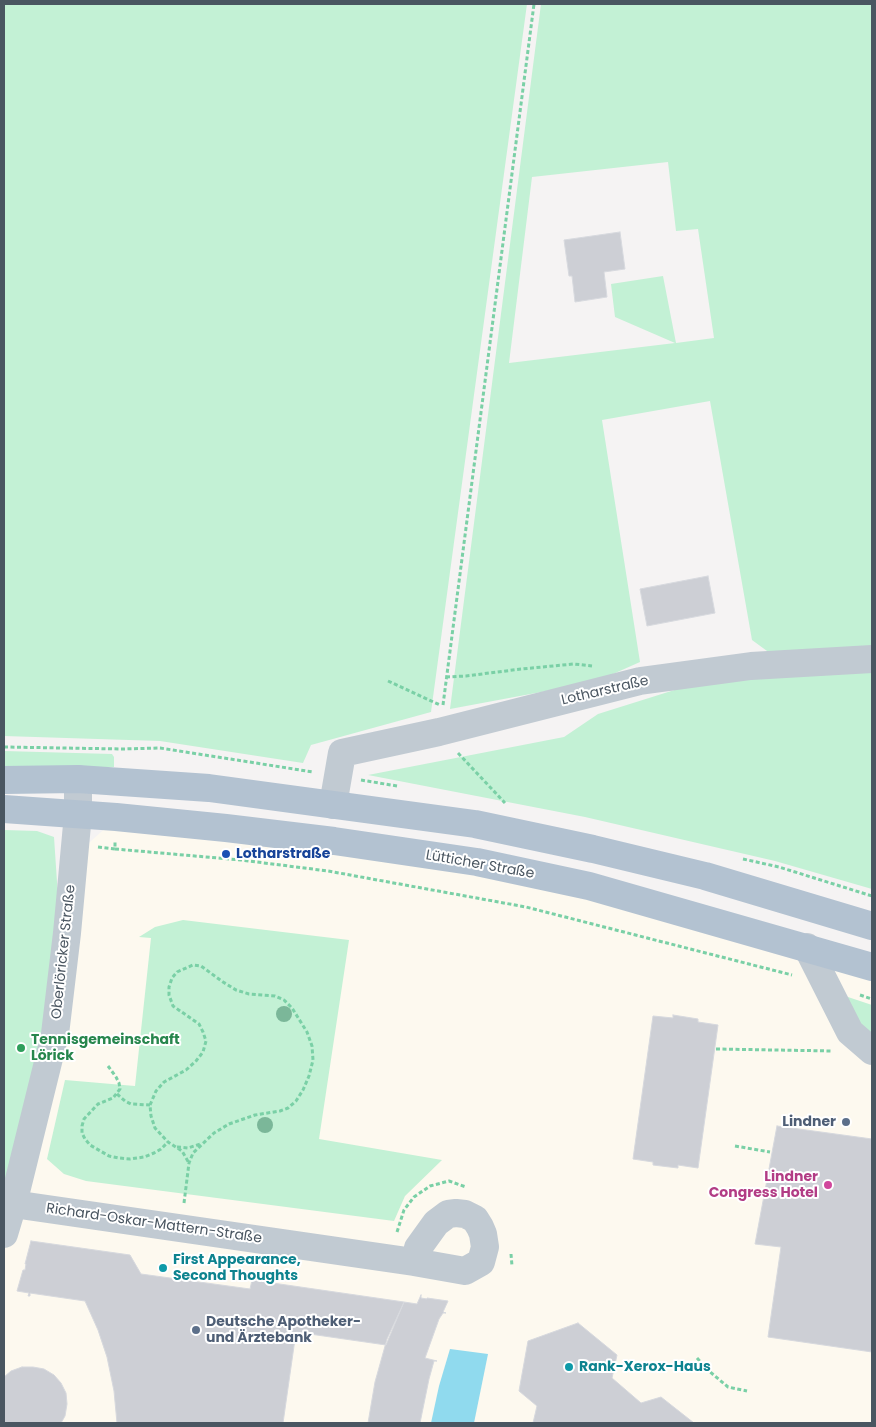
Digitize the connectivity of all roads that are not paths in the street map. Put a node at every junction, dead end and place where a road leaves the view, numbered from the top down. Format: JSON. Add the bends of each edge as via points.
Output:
{"nodes":[{"id":1,"x":872,"y":659,"type":"edge"},
{"id":2,"x":78,"y":779,"type":"junction"},
{"id":3,"x":4,"y":780,"type":"edge"},
{"id":4,"x":333,"y":805,"type":"junction"},
{"id":5,"x":4,"y":809,"type":"edge"},
{"id":6,"x":78,"y":814,"type":"junction"},
{"id":7,"x":872,"y":926,"type":"edge"},
{"id":8,"x":807,"y":947,"type":"junction"},
{"id":9,"x":872,"y":967,"type":"edge"},
{"id":10,"x":872,"y":1051,"type":"edge"},
{"id":11,"x":13,"y":1204,"type":"junction"},
{"id":12,"x":4,"y":1234,"type":"edge"},
{"id":13,"x":414,"y":1262,"type":"dead end"}],
"edges":[{"from":1,"to":4,"type":"street","name":"Lotharstraße","via":[[751,666],[640,681],[441,719],[342,753]]},
{"from":2,"to":3,"type":"main road"},
{"from":2,"to":4,"type":"main road","via":[[209,788]]},
{"from":2,"to":6,"type":"street","name":"Oberlöricker Straße"},
{"from":4,"to":7,"type":"main road","via":[[476,824],[593,849],[705,876]]},
{"from":5,"to":6,"type":"main road"},
{"from":6,"to":8,"type":"main road","name":"Lütticher Straße","via":[[226,828],[477,862],[589,886]]},
{"from":6,"to":11,"type":"street","name":"Oberlöricker Straße","via":[[61,933],[55,1034],[42,1062]]},
{"from":8,"to":9,"type":"main road","name":"Lütticher Straße"},
{"from":8,"to":10,"type":"street","via":[[850,1032]]},
{"from":11,"to":12,"type":"street","name":"Oberlöricker Straße"},
{"from":11,"to":13,"type":"street","name":"Richard-Oskar-Mattern-Straße"}]}
